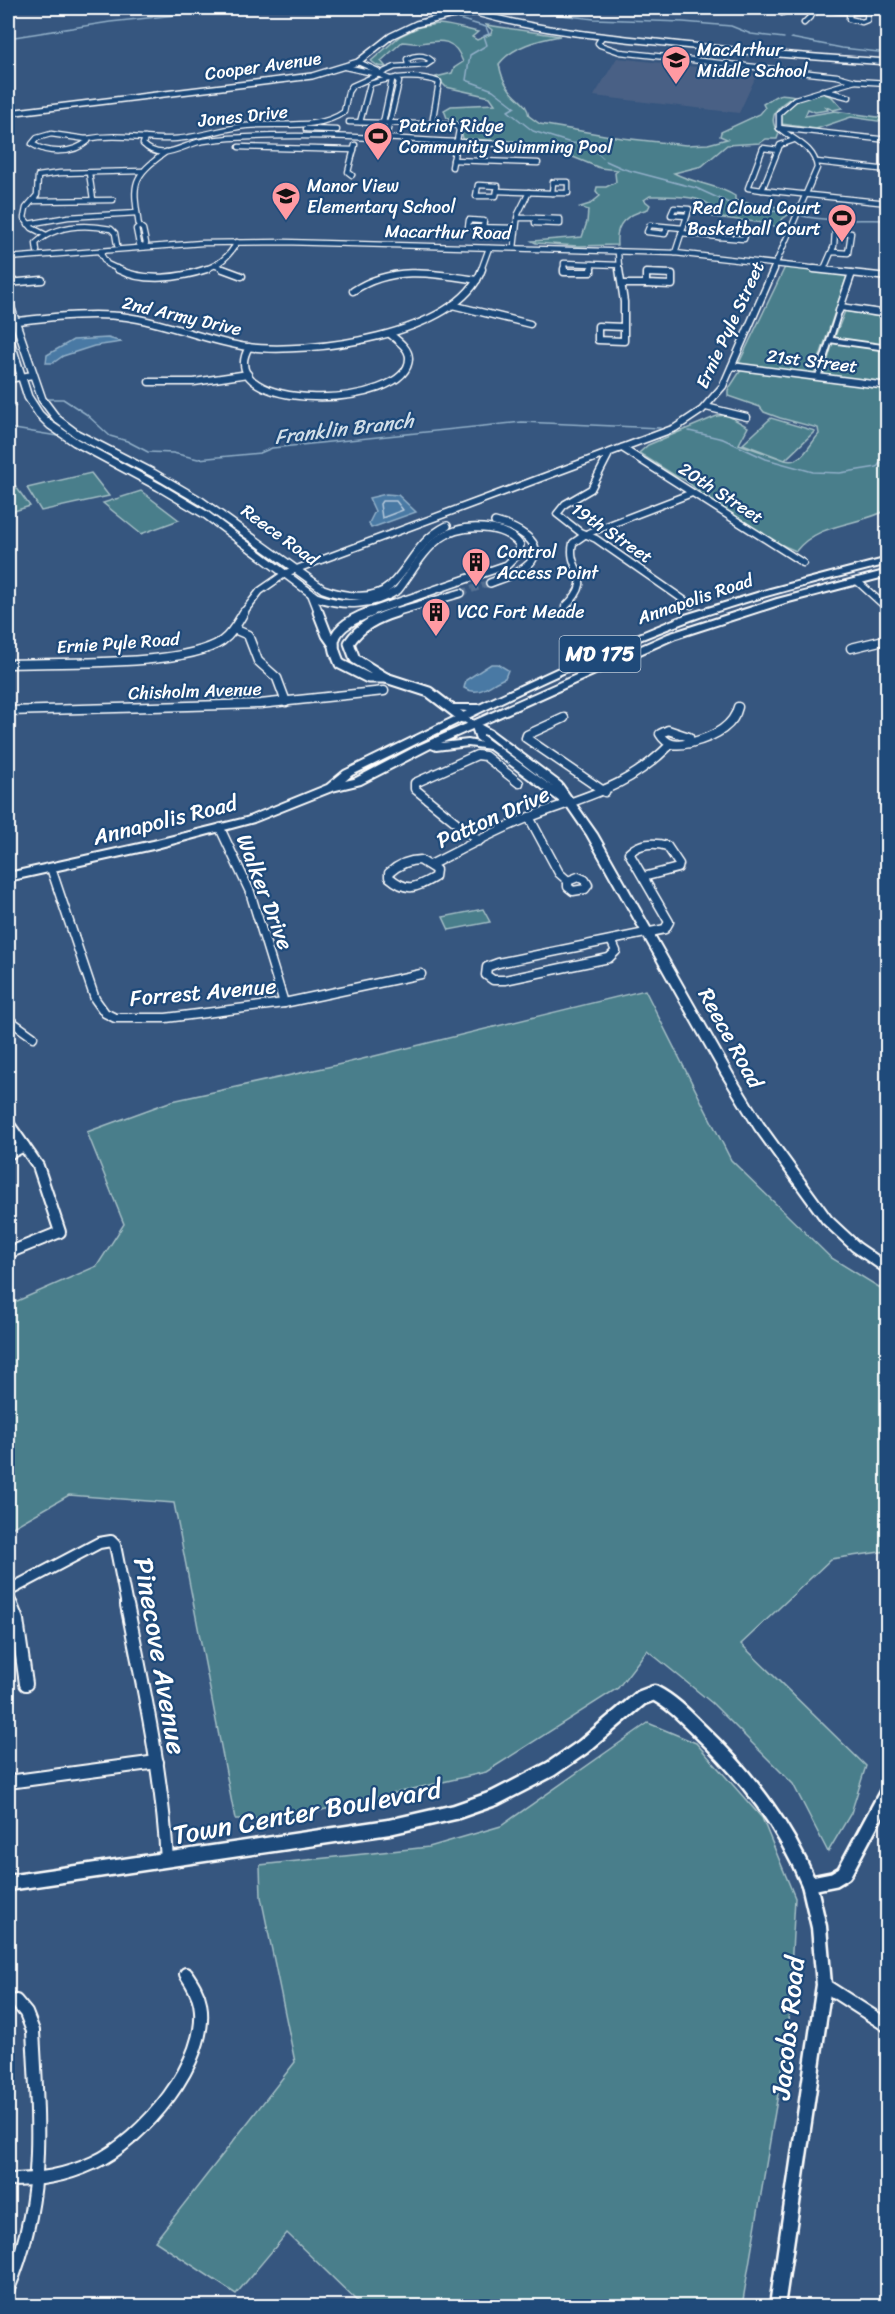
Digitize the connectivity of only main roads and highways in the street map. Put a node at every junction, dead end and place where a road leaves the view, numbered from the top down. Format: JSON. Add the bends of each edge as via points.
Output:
{"nodes":[{"id":1,"x":888,"y":561,"type":"edge"},
{"id":2,"x":865,"y":567,"type":"junction"},
{"id":3,"x":888,"y":573,"type":"edge"},
{"id":4,"x":856,"y":581,"type":"junction"},
{"id":5,"x":449,"y":707,"type":"road end"},
{"id":6,"x":485,"y":708,"type":"junction"},
{"id":7,"x":462,"y":718,"type":"junction"},
{"id":8,"x":475,"y":725,"type":"junction"},
{"id":9,"x":494,"y":748,"type":"junction"},
{"id":10,"x":419,"y":749,"type":"junction"},
{"id":11,"x":329,"y":788,"type":"junction"},
{"id":12,"x":570,"y":802,"type":"junction"},
{"id":13,"x":8,"y":878,"type":"edge"},
{"id":14,"x":888,"y":1270,"type":"edge"}],
"edges":[{"from":1,"to":2,"type":"main road","name":"Annapolis Road","number":"MD 175"},
{"from":2,"to":4,"type":"main road","via":[[855,573]]},
{"from":2,"to":6,"type":"main road","name":"Annapolis Road","number":"MD 175","via":[[731,603],[662,627]]},
{"from":3,"to":4,"type":"main road","name":"Annapolis Road","number":"MD 175"},
{"from":4,"to":8,"type":"main road","name":"Annapolis Road","number":"MD 175","via":[[672,636]]},
{"from":5,"to":6,"type":"main road"},
{"from":6,"to":7,"type":"main road","name":"Annapolis Road","number":"MD 175"},
{"from":7,"to":8,"type":"main road","name":"Reece Road"},
{"from":7,"to":11,"type":"main road","name":"Annapolis Road","number":"MD 175","via":[[348,772]]},
{"from":8,"to":9,"type":"main road","name":"Reece Road","via":[[480,737]]},
{"from":8,"to":10,"type":"main road","name":"Annapolis Road","number":"MD 175"},
{"from":8,"to":12,"type":"main road","name":"Reece Road","via":[[557,785]]},
{"from":9,"to":10,"type":"main road","via":[[468,743]]},
{"from":9,"to":12,"type":"main road","name":"Reece Road","via":[[561,800]]},
{"from":10,"to":11,"type":"main road","name":"Annapolis Road","number":"MD 175","via":[[357,782]]},
{"from":11,"to":13,"type":"main road","name":"Annapolis Road","number":"MD 175","via":[[220,828]]},
{"from":12,"to":14,"type":"main road","name":"Reece Road","via":[[759,1126],[827,1220]]}]}
